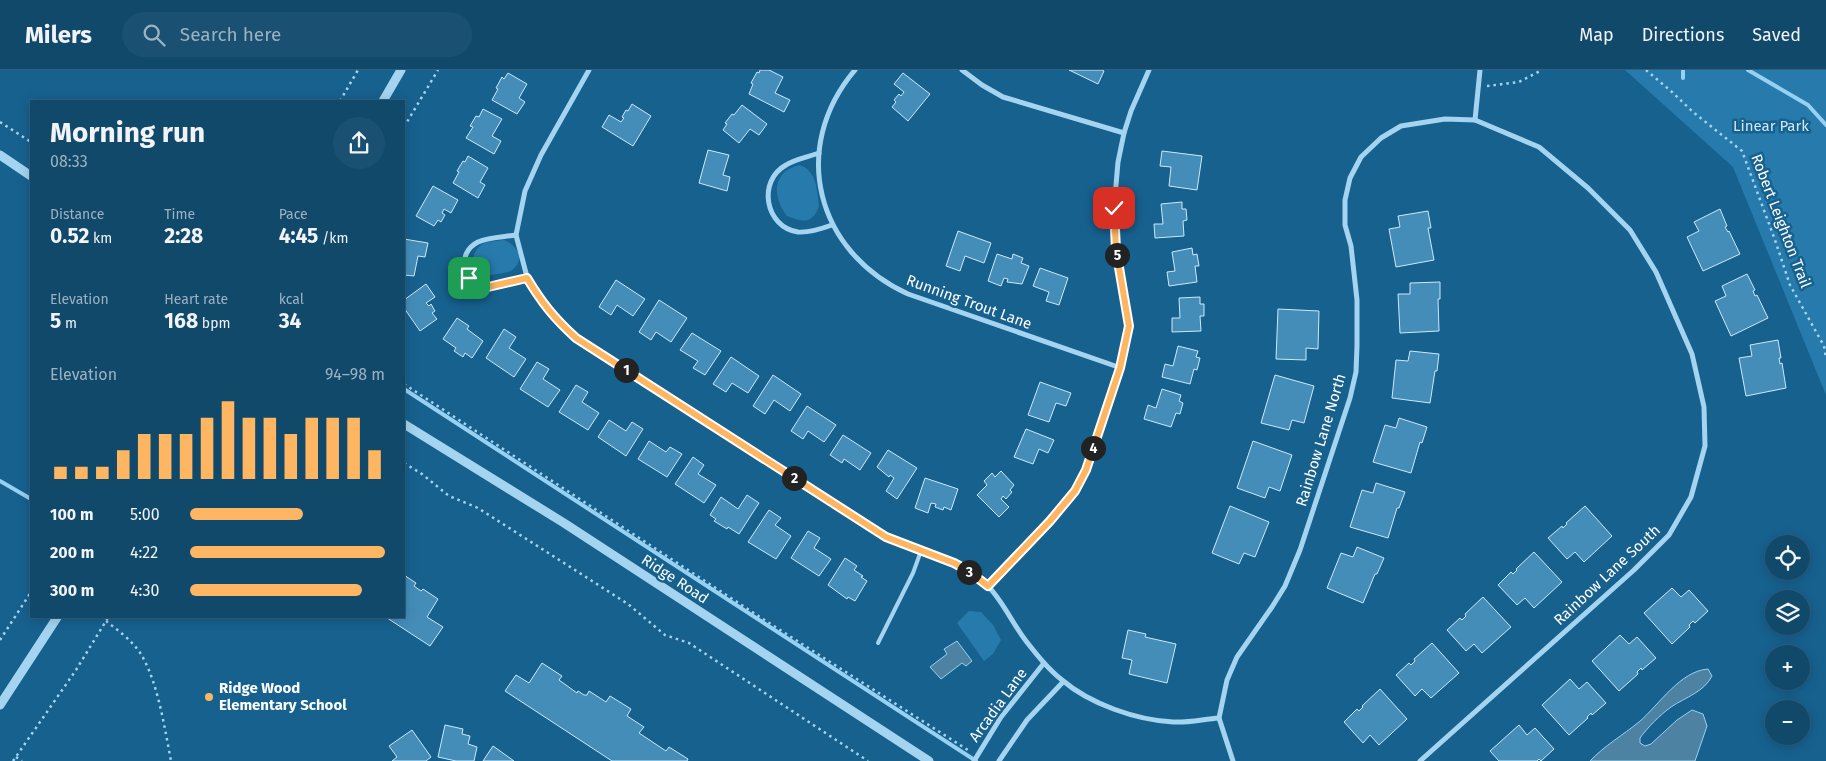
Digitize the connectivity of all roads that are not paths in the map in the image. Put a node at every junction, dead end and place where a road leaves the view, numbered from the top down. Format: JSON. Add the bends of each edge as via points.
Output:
{"nodes":[{"id":1,"x":401,"y":70,"type":"edge"},
{"id":2,"x":590,"y":70,"type":"edge"},
{"id":3,"x":855,"y":70,"type":"edge"},
{"id":4,"x":962,"y":70,"type":"edge"},
{"id":5,"x":1149,"y":70,"type":"edge"},
{"id":6,"x":1480,"y":70,"type":"edge"},
{"id":7,"x":384,"y":100,"type":"edge"},
{"id":8,"x":1475,"y":120,"type":"junction"},
{"id":9,"x":1124,"y":133,"type":"junction"},
{"id":10,"x":819,"y":153,"type":"junction"},
{"id":11,"x":0,"y":155,"type":"edge"},
{"id":12,"x":30,"y":175,"type":"edge"},
{"id":13,"x":832,"y":225,"type":"junction"},
{"id":14,"x":516,"y":236,"type":"junction"},
{"id":15,"x":527,"y":278,"type":"junction"},
{"id":16,"x":1120,"y":368,"type":"junction"},
{"id":17,"x":405,"y":425,"type":"edge"},
{"id":18,"x":921,"y":551,"type":"junction"},
{"id":19,"x":988,"y":586,"type":"junction"},
{"id":20,"x":57,"y":618,"type":"edge"},
{"id":21,"x":878,"y":643,"type":"dead end"},
{"id":22,"x":1044,"y":664,"type":"junction"},
{"id":23,"x":1063,"y":682,"type":"junction"},
{"id":24,"x":0,"y":705,"type":"edge"},
{"id":25,"x":1219,"y":718,"type":"junction"},
{"id":26,"x":929,"y":761,"type":"edge"},
{"id":27,"x":974,"y":761,"type":"edge"},
{"id":28,"x":999,"y":761,"type":"edge"},
{"id":29,"x":1233,"y":761,"type":"edge"},
{"id":30,"x":1420,"y":761,"type":"edge"}],
"edges":[{"from":1,"to":7,"type":"street"},
{"from":2,"to":14,"type":"street","via":[[541,155],[525,191]]},
{"from":3,"to":10,"type":"street","name":"Running Trout Lane","via":[[843,84],[831,108]]},
{"from":4,"to":9,"type":"street","via":[[1004,97]]},
{"from":5,"to":9,"type":"street"},
{"from":6,"to":8,"type":"street"},
{"from":8,"to":25,"type":"street","name":"Rainbow Lane North","via":[[1445,119],[1401,126],[1380,138],[1367,151],[1350,178],[1345,200],[1345,225],[1351,246],[1357,300],[1358,346],[1350,398],[1300,550],[1285,586],[1231,667]]},
{"from":8,"to":30,"type":"street","name":"Rainbow Lane South","via":[[1539,147],[1588,188],[1630,230],[1656,272],[1692,354],[1704,407],[1705,446],[1691,496],[1669,535]]},
{"from":9,"to":16,"type":"street","via":[[1114,208],[1116,250],[1129,326]]},
{"from":10,"to":13,"type":"street","name":"Running Trout Lane","via":[[818,175]]},
{"from":10,"to":13,"type":"street","via":[[785,165],[778,171],[769,185],[768,201],[772,216],[785,228],[800,232]]},
{"from":11,"to":12,"type":"street"},
{"from":13,"to":16,"type":"street","name":"Running Trout Lane","via":[[854,256],[894,288]]},
{"from":14,"to":15,"type":"street"},
{"from":14,"to":15,"type":"street","via":[[478,242],[469,250],[465,271],[469,278],[488,287]]},
{"from":15,"to":18,"type":"street","via":[[545,307],[576,338],[881,534]]},
{"from":16,"to":19,"type":"street","via":[[1086,470],[1075,491]]},
{"from":17,"to":26,"type":"street","name":"Ridge Road","via":[[572,528]]},
{"from":18,"to":19,"type":"street","via":[[954,563]]},
{"from":18,"to":21,"type":"lane"},
{"from":19,"to":22,"type":"street"},
{"from":20,"to":24,"type":"street"},
{"from":22,"to":23,"type":"street"},
{"from":22,"to":27,"type":"street","name":"Arcadia Lane","via":[[1001,716]]},
{"from":23,"to":25,"type":"street","via":[[1100,704],[1139,717],[1176,722]]},
{"from":23,"to":28,"type":"street","via":[[1027,720]]},
{"from":25,"to":29,"type":"street"}]}
